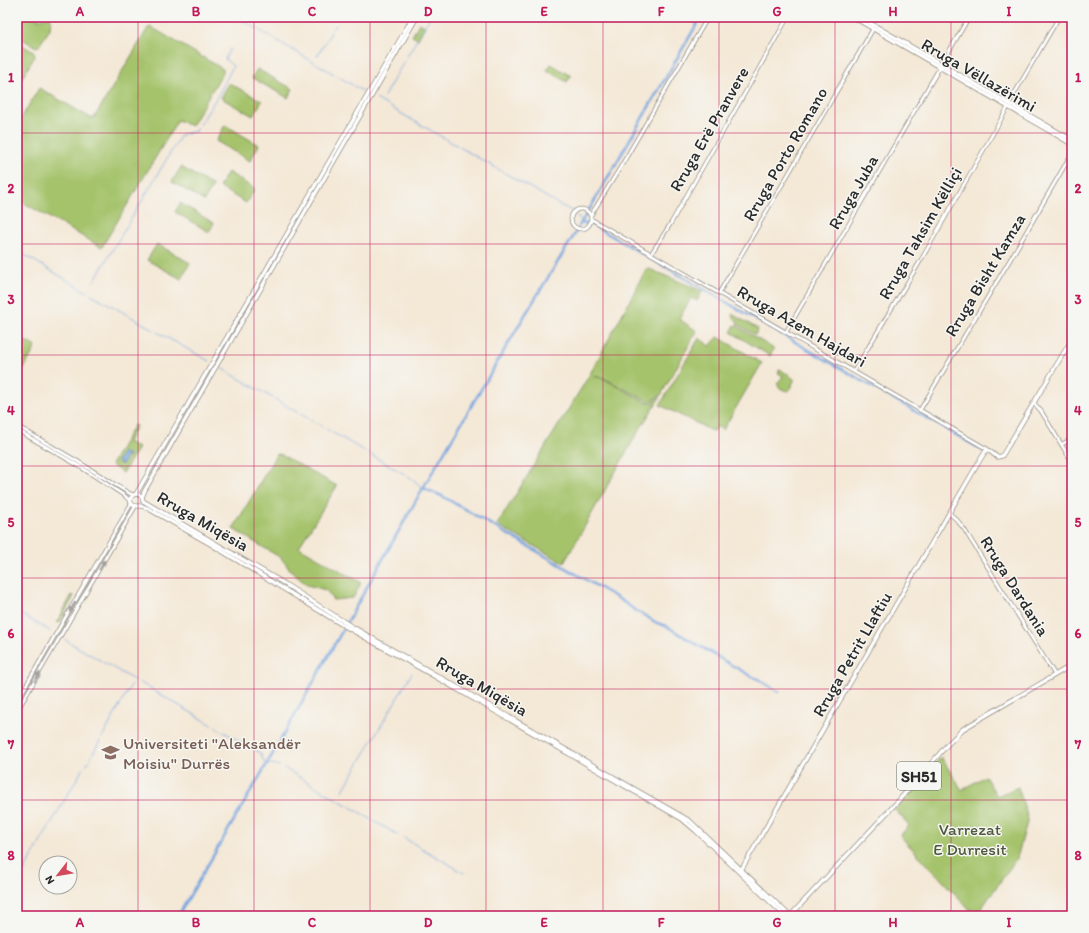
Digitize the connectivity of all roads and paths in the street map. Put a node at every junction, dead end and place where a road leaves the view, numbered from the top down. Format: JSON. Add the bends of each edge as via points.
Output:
{"nodes":[{"id":1,"x":413,"y":17,"type":"edge"},
{"id":2,"x":417,"y":17,"type":"edge"},
{"id":3,"x":708,"y":17,"type":"edge"},
{"id":4,"x":788,"y":17,"type":"edge"},
{"id":5,"x":853,"y":17,"type":"edge"},
{"id":6,"x":860,"y":17,"type":"edge"},
{"id":7,"x":970,"y":17,"type":"edge"},
{"id":8,"x":1059,"y":17,"type":"edge"},
{"id":9,"x":873,"y":29,"type":"junction"},
{"id":10,"x":942,"y":67,"type":"junction"},
{"id":11,"x":1008,"y":105,"type":"junction"},
{"id":12,"x":1072,"y":140,"type":"edge"},
{"id":13,"x":1072,"y":144,"type":"edge"},
{"id":14,"x":1072,"y":153,"type":"edge"},
{"id":15,"x":591,"y":217,"type":"junction"},
{"id":16,"x":651,"y":254,"type":"junction"},
{"id":17,"x":719,"y":293,"type":"junction"},
{"id":18,"x":786,"y":332,"type":"junction"},
{"id":19,"x":1072,"y":339,"type":"edge"},
{"id":20,"x":854,"y":371,"type":"junction"},
{"id":21,"x":1034,"y":403,"type":"junction"},
{"id":22,"x":920,"y":410,"type":"junction"},
{"id":23,"x":17,"y":426,"type":"edge"},
{"id":24,"x":17,"y":430,"type":"edge"},
{"id":25,"x":1072,"y":439,"type":"edge"},
{"id":26,"x":1062,"y":444,"type":"junction"},
{"id":27,"x":987,"y":449,"type":"junction"},
{"id":28,"x":1072,"y":462,"type":"edge"},
{"id":29,"x":135,"y":494,"type":"junction"},
{"id":30,"x":142,"y":499,"type":"junction"},
{"id":31,"x":131,"y":502,"type":"junction"},
{"id":32,"x":140,"y":506,"type":"junction"},
{"id":33,"x":135,"y":507,"type":"junction"},
{"id":34,"x":949,"y":513,"type":"junction"},
{"id":35,"x":343,"y":623,"type":"junction"},
{"id":36,"x":1072,"y":665,"type":"edge"},
{"id":37,"x":1055,"y":675,"type":"junction"},
{"id":38,"x":17,"y":701,"type":"edge"},
{"id":39,"x":17,"y":711,"type":"edge"},
{"id":40,"x":740,"y":872,"type":"junction"},
{"id":41,"x":786,"y":916,"type":"edge"},
{"id":42,"x":790,"y":916,"type":"edge"}],
"edges":[{"from":1,"to":29,"type":"main road"},
{"from":2,"to":30,"type":"main road","via":[[144,490]]},
{"from":3,"to":15,"type":"street"},
{"from":4,"to":16,"type":"street","name":"Rruga Erë Pranvere"},
{"from":5,"to":9,"type":"main road","name":"Rruga Vëllazërimi"},
{"from":6,"to":10,"type":"main road","name":"Rruga Vëllazërimi"},
{"from":7,"to":10,"type":"street","name":"Rruga Juba"},
{"from":8,"to":11,"type":"street","name":"Rruga Tahsim Këlliçi"},
{"from":9,"to":10,"type":"main road","name":"Rruga Vëllazërimi"},
{"from":9,"to":17,"type":"street","name":"Rruga Porto Romano"},
{"from":10,"to":11,"type":"main road","name":"Rruga Vëllazërimi"},
{"from":10,"to":18,"type":"street","name":"Rruga Juba"},
{"from":11,"to":12,"type":"main road","name":"Rruga Vëllazërimi"},
{"from":11,"to":13,"type":"main road","name":"Rruga Vëllazërimi"},
{"from":11,"to":20,"type":"street","name":"Rruga Tahsim Këlliçi","via":[[921,260]]},
{"from":14,"to":22,"type":"street","name":"Rruga Bisht Kamza"},
{"from":15,"to":15,"type":"street","name":"Rruga Azem Hajdari","via":[[587,211],[579,209],[574,212],[572,220],[574,225],[582,228],[589,225]]},
{"from":15,"to":16,"type":"street","name":"Rruga Azem Hajdari"},
{"from":16,"to":17,"type":"street","name":"Rruga Azem Hajdari"},
{"from":17,"to":18,"type":"street","name":"Rruga Azem Hajdari"},
{"from":18,"to":20,"type":"street","name":"Rruga Azem Hajdari"},
{"from":19,"to":21,"type":"main road"},
{"from":20,"to":22,"type":"street","name":"Rruga Azem Hajdari"},
{"from":21,"to":26,"type":"street"},
{"from":21,"to":27,"type":"main road","name":"Rruga Azem Hajdari","via":[[1003,454],[997,457]]},
{"from":22,"to":27,"type":"street","name":"Rruga Azem Hajdari"},
{"from":23,"to":29,"type":"street","via":[[127,492]]},
{"from":24,"to":31,"type":"street","via":[[79,466]]},
{"from":25,"to":26,"type":"street"},
{"from":26,"to":28,"type":"street"},
{"from":27,"to":34,"type":"main road","name":"Rruga Petrit Llaftiu"},
{"from":29,"to":30,"type":"main road","name":"Rruga Miqësia"},
{"from":29,"to":31,"type":"main road"},
{"from":30,"to":32,"type":"main road"},
{"from":30,"to":35,"type":"main road","name":"Rruga Miqësia"},
{"from":31,"to":33,"type":"main road"},
{"from":31,"to":38,"type":"street","one_way":true},
{"from":32,"to":33,"type":"main road"},
{"from":32,"to":35,"type":"main road","name":"Rruga Miqësia","via":[[150,509]]},
{"from":39,"to":33,"type":"street","one_way":true},
{"from":34,"to":37,"type":"street","name":"Rruga Dardania","via":[[964,529]]},
{"from":34,"to":40,"type":"main road","name":"Rruga Petrit Llaftiu"},
{"from":35,"to":40,"type":"main road","name":"Rruga Miqësia","via":[[682,819]]},
{"from":36,"to":37,"type":"main road","number":"SH51"},
{"from":37,"to":42,"type":"main road","number":"SH51","via":[[960,732]]},
{"from":40,"to":41,"type":"main road","name":"Rruga Miqësia"},
{"from":40,"to":42,"type":"main road","name":"Rruga Miqësia"}]}
